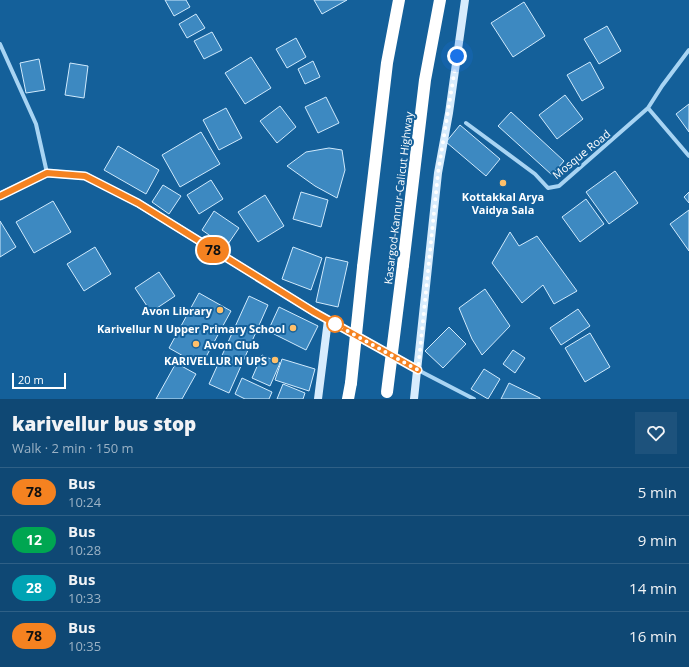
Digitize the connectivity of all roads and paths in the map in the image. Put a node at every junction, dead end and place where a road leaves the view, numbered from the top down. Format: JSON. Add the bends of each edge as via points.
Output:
{"nodes":[{"id":1,"x":399,"y":0,"type":"edge"},
{"id":2,"x":440,"y":0,"type":"edge"},
{"id":3,"x":465,"y":0,"type":"edge"},
{"id":4,"x":0,"y":44,"type":"edge"},
{"id":5,"x":689,"y":50,"type":"edge"},
{"id":6,"x":648,"y":108,"type":"junction"},
{"id":7,"x":466,"y":123,"type":"dead end"},
{"id":8,"x":689,"y":156,"type":"edge"},
{"id":9,"x":47,"y":173,"type":"junction"},
{"id":10,"x":0,"y":196,"type":"edge"},
{"id":11,"x":328,"y":320,"type":"junction"},
{"id":12,"x":418,"y":370,"type":"junction"},
{"id":13,"x":387,"y":395,"type":"edge"},
{"id":14,"x":318,"y":399,"type":"edge"},
{"id":15,"x":348,"y":399,"type":"edge"},
{"id":16,"x":414,"y":399,"type":"edge"},
{"id":17,"x":474,"y":399,"type":"edge"}],
"edges":[{"from":1,"to":15,"type":"highway","bridge":true,"via":[[387,63]]},
{"from":2,"to":13,"type":"highway","name":"Kasargod-Kannur-Calicut Highway","bridge":true,"via":[[425,80]]},
{"from":3,"to":12,"type":"street","via":[[438,173]]},
{"from":4,"to":9,"type":"street","via":[[36,124]]},
{"from":5,"to":6,"type":"street","name":"Mosque Road"},
{"from":6,"to":7,"type":"street","name":"Mosque Road","via":[[559,186],[548,188],[535,174]]},
{"from":6,"to":8,"type":"street"},
{"from":9,"to":10,"type":"street"},
{"from":9,"to":11,"type":"street","via":[[85,176],[138,203]]},
{"from":11,"to":12,"type":"street"},
{"from":11,"to":14,"type":"street"},
{"from":12,"to":16,"type":"street"},
{"from":12,"to":17,"type":"street"}]}
